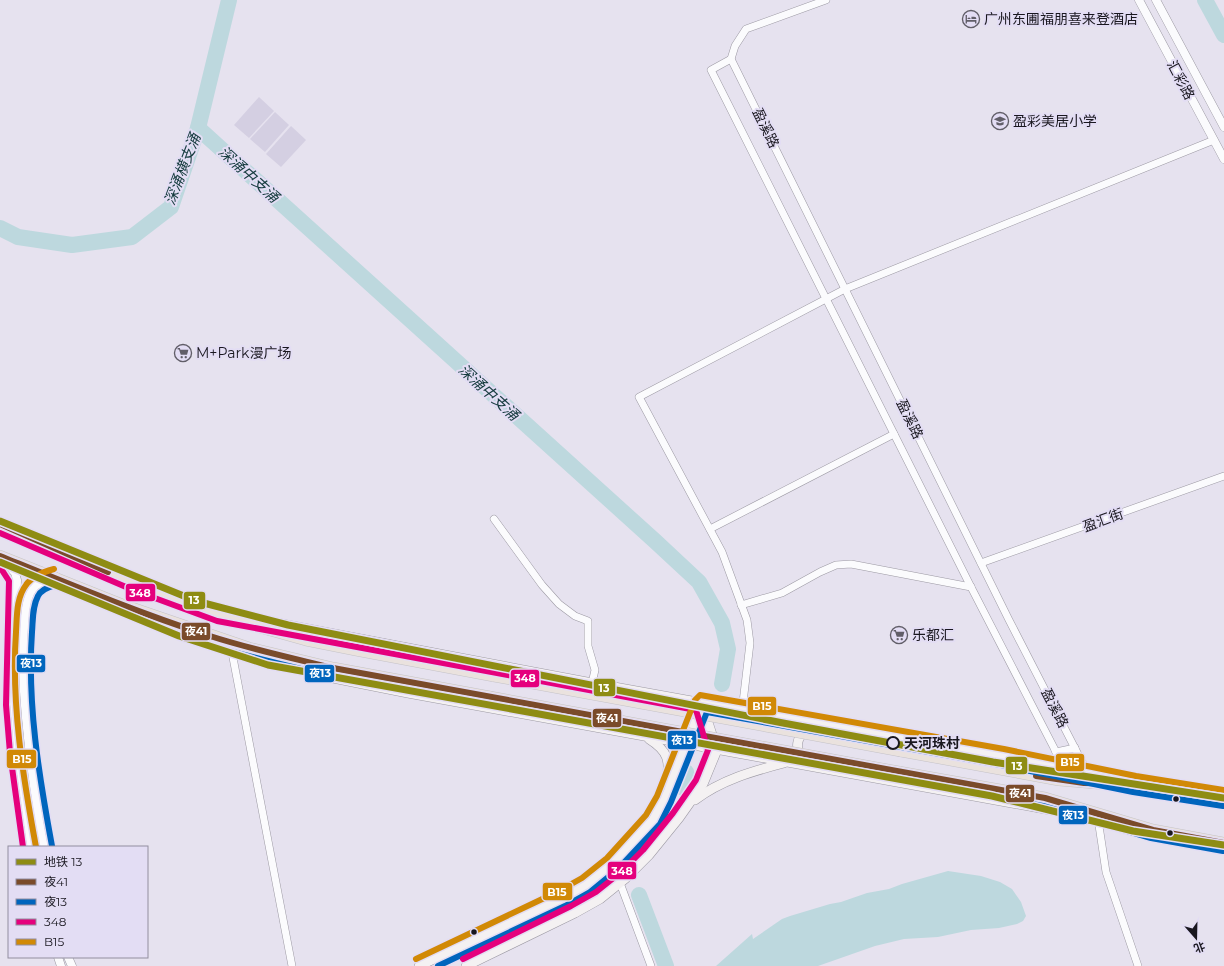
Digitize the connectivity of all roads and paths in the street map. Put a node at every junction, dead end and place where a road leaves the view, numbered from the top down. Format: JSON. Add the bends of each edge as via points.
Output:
{"nodes":[{"id":1,"x":826,"y":0,"type":"edge"},
{"id":2,"x":1138,"y":0,"type":"edge"},
{"id":3,"x":1156,"y":0,"type":"edge"},
{"id":4,"x":731,"y":59,"type":"junction"},
{"id":5,"x":1224,"y":127,"type":"edge"},
{"id":6,"x":1214,"y":140,"type":"junction"},
{"id":7,"x":1224,"y":159,"type":"edge"},
{"id":8,"x":845,"y":289,"type":"junction"},
{"id":9,"x":825,"y":298,"type":"junction"},
{"id":10,"x":894,"y":434,"type":"junction"},
{"id":11,"x":1224,"y":476,"type":"edge"},
{"id":12,"x":494,"y":519,"type":"dead end"},
{"id":13,"x":0,"y":524,"type":"edge"},
{"id":14,"x":710,"y":529,"type":"junction"},
{"id":15,"x":0,"y":556,"type":"edge"},
{"id":16,"x":981,"y":563,"type":"junction"},
{"id":17,"x":56,"y":577,"type":"junction"},
{"id":18,"x":971,"y":587,"type":"junction"},
{"id":19,"x":742,"y":605,"type":"junction"},
{"id":20,"x":219,"y":613,"type":"junction"},
{"id":21,"x":230,"y":642,"type":"junction"},
{"id":22,"x":249,"y":648,"type":"junction"},
{"id":23,"x":592,"y":684,"type":"junction"},
{"id":24,"x":702,"y":703,"type":"junction"},
{"id":25,"x":742,"y":711,"type":"junction"},
{"id":26,"x":822,"y":725,"type":"junction"},
{"id":27,"x":644,"y":736,"type":"junction"},
{"id":28,"x":686,"y":744,"type":"junction"},
{"id":29,"x":1075,"y":748,"type":"junction"},
{"id":30,"x":717,"y":750,"type":"junction"},
{"id":31,"x":1056,"y":752,"type":"junction"},
{"id":32,"x":788,"y":762,"type":"junction"},
{"id":33,"x":810,"y":766,"type":"junction"},
{"id":34,"x":1057,"y":768,"type":"junction"},
{"id":35,"x":1093,"y":775,"type":"junction"},
{"id":36,"x":1135,"y":784,"type":"junction"},
{"id":37,"x":1224,"y":798,"type":"edge"},
{"id":38,"x":664,"y":799,"type":"junction"},
{"id":39,"x":688,"y":806,"type":"junction"},
{"id":40,"x":1098,"y":819,"type":"junction"},
{"id":41,"x":1138,"y":826,"type":"junction"},
{"id":42,"x":1224,"y":843,"type":"edge"},
{"id":43,"x":31,"y":846,"type":"edge"},
{"id":44,"x":44,"y":846,"type":"edge"},
{"id":45,"x":606,"y":869,"type":"junction"},
{"id":46,"x":620,"y":883,"type":"junction"},
{"id":47,"x":292,"y":966,"type":"edge"},
{"id":48,"x":418,"y":966,"type":"edge"},
{"id":49,"x":466,"y":966,"type":"edge"},
{"id":50,"x":651,"y":966,"type":"edge"},
{"id":51,"x":1138,"y":966,"type":"edge"}],
"edges":[{"from":1,"to":4,"type":"street","via":[[746,29],[735,46]]},
{"from":2,"to":6,"type":"street","name":"汇彩路"},
{"from":3,"to":5,"type":"street","name":"汇彩路"},
{"from":4,"to":8,"type":"street","name":"盈溪路"},
{"from":4,"to":9,"type":"street","name":"盈溪路","via":[[711,70]]},
{"from":6,"to":7,"type":"street","name":"汇彩路"},
{"from":6,"to":8,"type":"street"},
{"from":8,"to":9,"type":"street"},
{"from":8,"to":16,"type":"street","name":"盈溪路"},
{"from":9,"to":10,"type":"street","name":"盈溪路"},
{"from":9,"to":14,"type":"street","via":[[639,397]]},
{"from":10,"to":14,"type":"street"},
{"from":10,"to":18,"type":"street","name":"盈溪路"},
{"from":11,"to":16,"type":"street","name":"盈汇街"},
{"from":12,"to":23,"type":"street","via":[[559,604],[574,616],[588,621],[588,646],[595,670]]},
{"from":13,"to":20,"type":"highway","via":[[108,572]]},
{"from":14,"to":19,"type":"street","via":[[722,552]]},
{"from":15,"to":17,"type":"highway"},
{"from":15,"to":43,"type":"street","via":[[15,573],[17,580],[14,704]]},
{"from":16,"to":29,"type":"street","name":"盈溪路"},
{"from":17,"to":21,"type":"highway","via":[[123,605]]},
{"from":17,"to":44,"type":"street","via":[[40,583],[32,591],[27,602],[22,645],[25,708],[34,793]]},
{"from":18,"to":19,"type":"street","via":[[850,564],[836,565],[782,593]]},
{"from":18,"to":31,"type":"street","name":"盈溪路"},
{"from":19,"to":25,"type":"street","via":[[750,643]]},
{"from":20,"to":23,"type":"main road"},
{"from":20,"to":36,"type":"highway","bridge":true,"via":[[306,640],[494,676],[1059,780]]},
{"from":21,"to":22,"type":"highway"},
{"from":21,"to":47,"type":"street"},
{"from":22,"to":27,"type":"main road","via":[[301,670],[328,677]]},
{"from":22,"to":41,"type":"highway","bridge":true,"via":[[333,668],[1045,798]]},
{"from":23,"to":24,"type":"main road"},
{"from":24,"to":25,"type":"main road"},
{"from":24,"to":28,"type":"main road"},
{"from":24,"to":30,"type":"main road"},
{"from":25,"to":26,"type":"main road"},
{"from":26,"to":33,"type":"main road","via":[[804,732],[797,745],[801,757]]},
{"from":26,"to":34,"type":"main road"},
{"from":27,"to":28,"type":"main road"},
{"from":27,"to":38,"type":"main road","via":[[657,744],[668,761]]},
{"from":28,"to":30,"type":"main road"},
{"from":28,"to":38,"type":"main road"},
{"from":29,"to":31,"type":"street"},
{"from":29,"to":35,"type":"street","name":"盈溪路"},
{"from":30,"to":32,"type":"main road"},
{"from":30,"to":39,"type":"main road","via":[[703,784]]},
{"from":31,"to":34,"type":"street","name":"盈溪路"},
{"from":32,"to":33,"type":"main road"},
{"from":32,"to":39,"type":"main road","via":[[740,776],[704,793]]},
{"from":33,"to":40,"type":"main road"},
{"from":34,"to":35,"type":"main road"},
{"from":35,"to":36,"type":"main road"},
{"from":36,"to":37,"type":"highway"},
{"from":38,"to":45,"type":"main road","via":[[653,820]]},
{"from":39,"to":46,"type":"main road","via":[[672,829]]},
{"from":40,"to":41,"type":"main road"},
{"from":40,"to":51,"type":"street","via":[[1106,872]]},
{"from":41,"to":42,"type":"highway"},
{"from":45,"to":46,"type":"street"},
{"from":45,"to":48,"type":"main road","via":[[586,885],[561,899]]},
{"from":46,"to":49,"type":"main road","via":[[575,914]]},
{"from":46,"to":50,"type":"street"}]}
